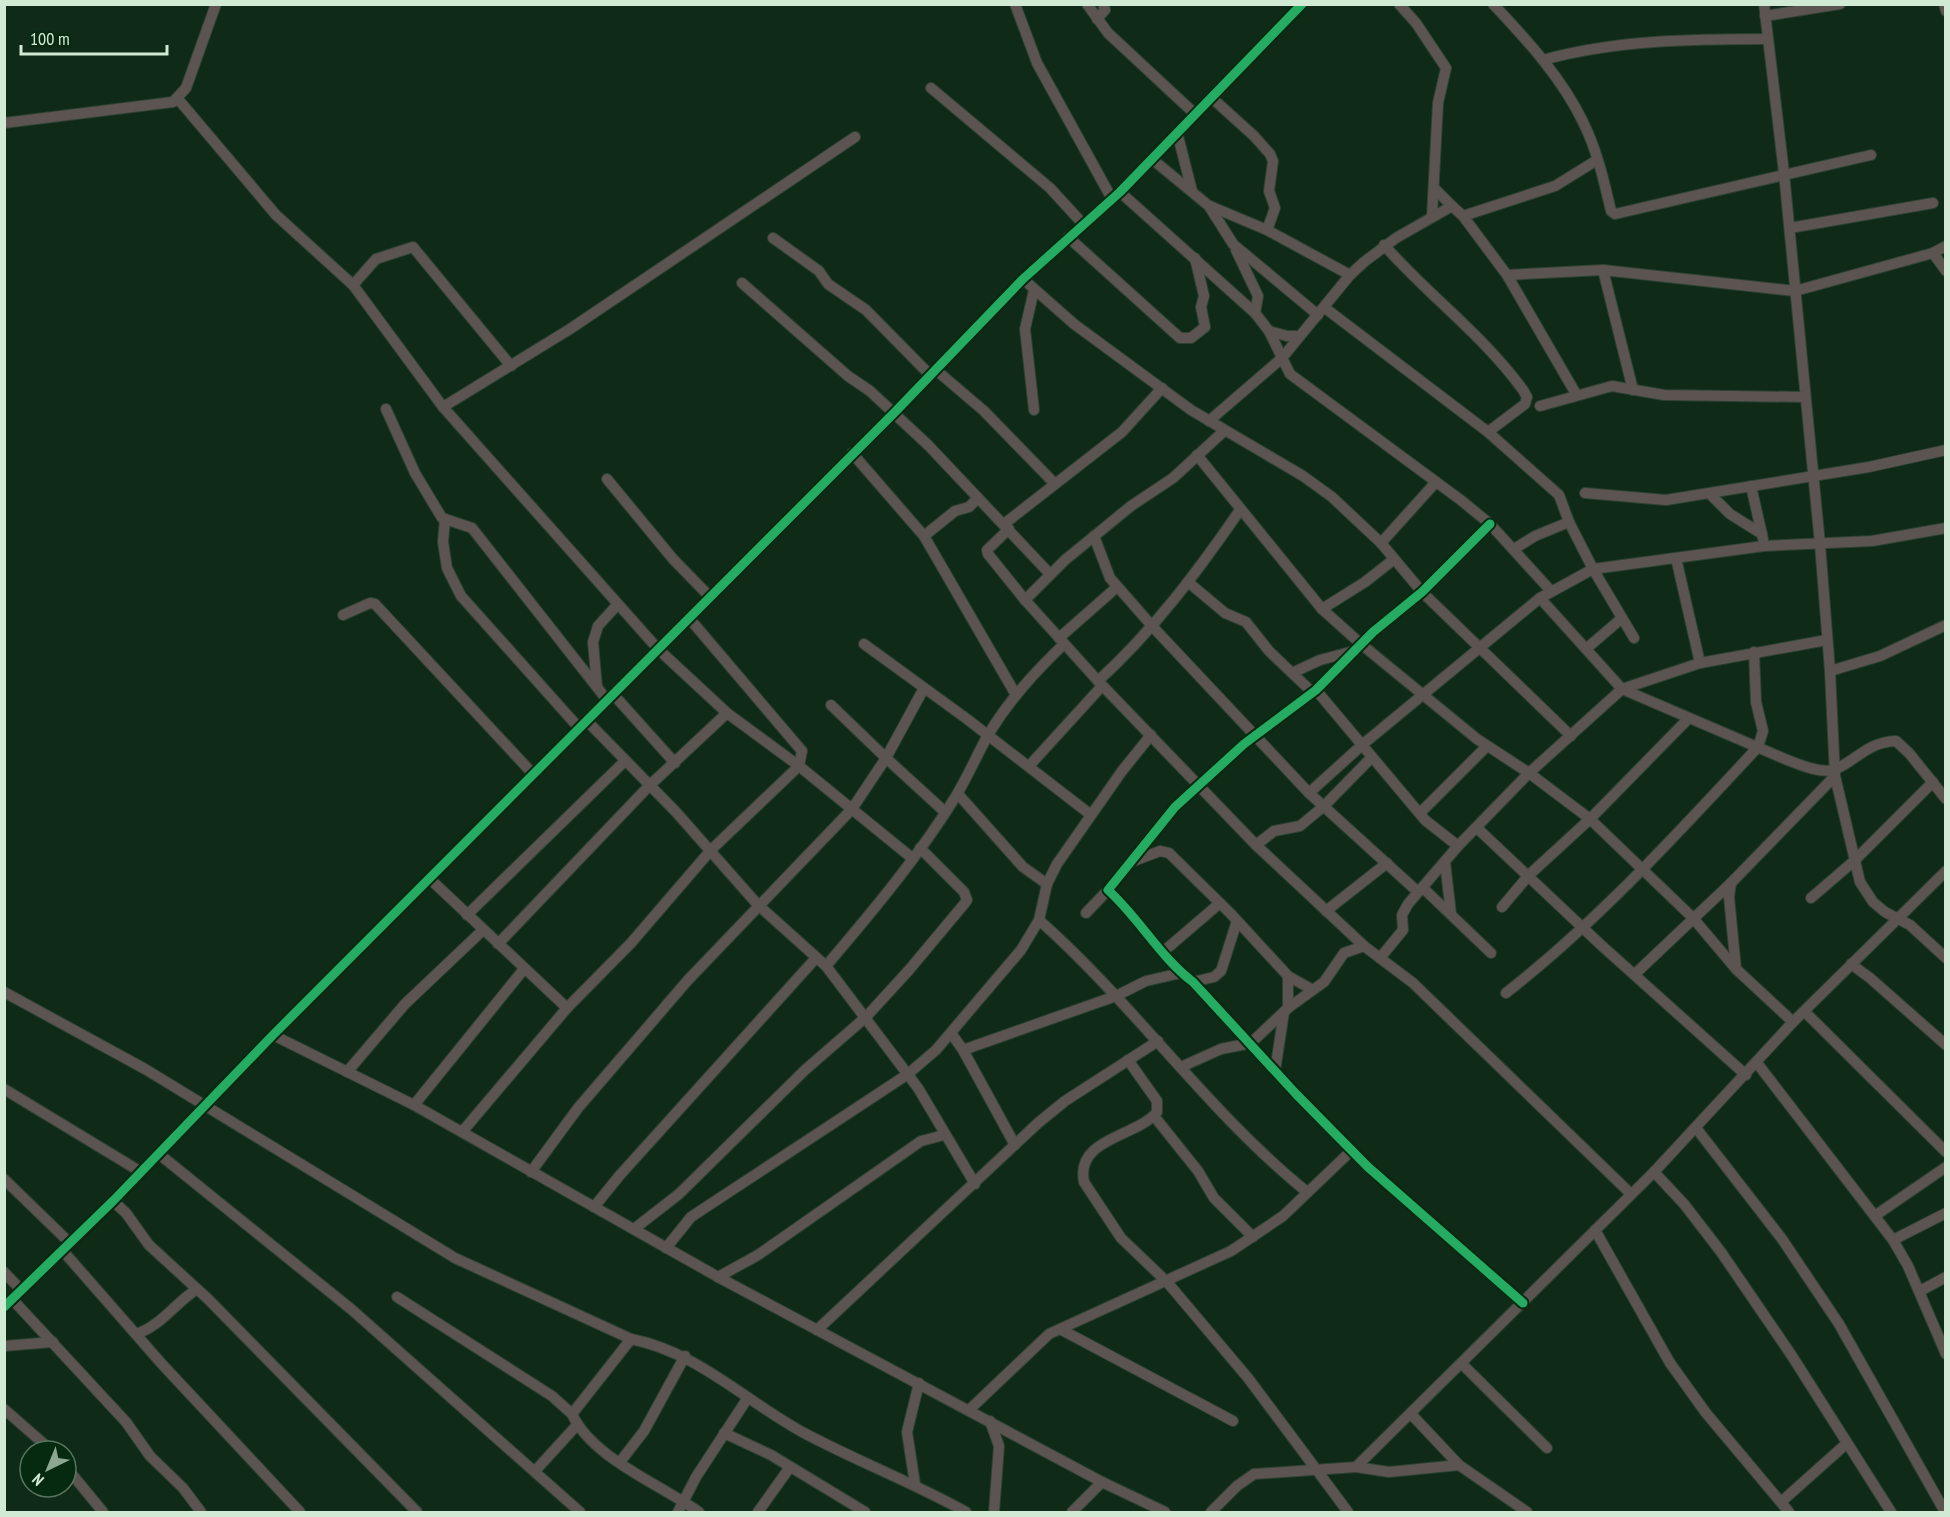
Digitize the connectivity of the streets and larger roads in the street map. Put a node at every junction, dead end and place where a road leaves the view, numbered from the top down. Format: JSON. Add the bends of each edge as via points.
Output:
{"nodes":[{"id":1,"x":216,"y":4,"type":"edge"},
{"id":2,"x":1015,"y":4,"type":"edge"},
{"id":3,"x":1088,"y":4,"type":"edge"},
{"id":4,"x":1302,"y":4,"type":"edge"},
{"id":5,"x":1399,"y":4,"type":"edge"},
{"id":6,"x":1493,"y":4,"type":"edge"},
{"id":7,"x":1764,"y":4,"type":"edge"},
{"id":8,"x":1840,"y":4,"type":"edge"},
{"id":9,"x":1944,"y":4,"type":"edge"},
{"id":10,"x":1106,"y":6,"type":"edge"},
{"id":11,"x":1946,"y":11,"type":"edge"},
{"id":12,"x":1765,"y":16,"type":"junction"},
{"id":13,"x":1097,"y":19,"type":"junction"},
{"id":14,"x":1767,"y":39,"type":"junction"},
{"id":15,"x":1543,"y":60,"type":"junction"},
{"id":16,"x":931,"y":88,"type":"dead end"},
{"id":17,"x":1212,"y":98,"type":"junction"},
{"id":18,"x":178,"y":99,"type":"junction"},
{"id":19,"x":1195,"y":114,"type":"junction"},
{"id":20,"x":4,"y":123,"type":"edge"},
{"id":21,"x":1177,"y":132,"type":"junction"},
{"id":22,"x":855,"y":137,"type":"dead end"},
{"id":23,"x":1871,"y":155,"type":"dead end"},
{"id":24,"x":1152,"y":159,"type":"junction"},
{"id":25,"x":1597,"y":160,"type":"junction"},
{"id":26,"x":1784,"y":173,"type":"junction"},
{"id":27,"x":1434,"y":188,"type":"junction"},
{"id":28,"x":1192,"y":192,"type":"junction"},
{"id":29,"x":1116,"y":196,"type":"junction"},
{"id":30,"x":1933,"y":203,"type":"dead end"},
{"id":31,"x":1209,"y":206,"type":"junction"},
{"id":32,"x":1452,"y":206,"type":"junction"},
{"id":33,"x":1432,"y":216,"type":"junction"},
{"id":34,"x":1463,"y":216,"type":"junction"},
{"id":35,"x":1083,"y":224,"type":"junction"},
{"id":36,"x":1790,"y":228,"type":"junction"},
{"id":37,"x":1268,"y":231,"type":"junction"},
{"id":38,"x":1068,"y":237,"type":"junction"},
{"id":39,"x":773,"y":238,"type":"dead end"},
{"id":40,"x":1233,"y":244,"type":"junction"},
{"id":41,"x":1384,"y":245,"type":"junction"},
{"id":42,"x":1946,"y":246,"type":"edge"},
{"id":43,"x":1933,"y":253,"type":"junction"},
{"id":44,"x":1194,"y":257,"type":"junction"},
{"id":45,"x":1603,"y":270,"type":"junction"},
{"id":46,"x":1946,"y":272,"type":"edge"},
{"id":47,"x":1350,"y":275,"type":"junction"},
{"id":48,"x":1507,"y":275,"type":"junction"},
{"id":49,"x":1023,"y":279,"type":"junction"},
{"id":50,"x":742,"y":283,"type":"dead end"},
{"id":51,"x":353,"y":285,"type":"junction"},
{"id":52,"x":1034,"y":290,"type":"junction"},
{"id":53,"x":1795,"y":291,"type":"junction"},
{"id":54,"x":1321,"y":312,"type":"junction"},
{"id":55,"x":1256,"y":314,"type":"junction"},
{"id":56,"x":1269,"y":331,"type":"junction"},
{"id":57,"x":1299,"y":336,"type":"junction"},
{"id":58,"x":1282,"y":358,"type":"junction"},
{"id":59,"x":511,"y":366,"type":"junction"},
{"id":60,"x":933,"y":372,"type":"junction"},
{"id":61,"x":1162,"y":388,"type":"junction"},
{"id":62,"x":1633,"y":390,"type":"junction"},
{"id":63,"x":1576,"y":394,"type":"junction"},
{"id":64,"x":1805,"y":397,"type":"junction"},
{"id":65,"x":1540,"y":406,"type":"dead end"},
{"id":66,"x":443,"y":407,"type":"junction"},
{"id":67,"x":386,"y":410,"type":"dead end"},
{"id":68,"x":1034,"y":410,"type":"dead end"},
{"id":69,"x":894,"y":413,"type":"junction"},
{"id":70,"x":1209,"y":421,"type":"junction"},
{"id":71,"x":1224,"y":430,"type":"junction"},
{"id":72,"x":1488,"y":432,"type":"junction"},
{"id":73,"x":1946,"y":450,"type":"edge"},
{"id":74,"x":852,"y":453,"type":"junction"},
{"id":75,"x":1197,"y":455,"type":"junction"},
{"id":76,"x":1813,"y":475,"type":"junction"},
{"id":77,"x":607,"y":479,"type":"dead end"},
{"id":78,"x":1436,"y":482,"type":"junction"},
{"id":79,"x":1055,"y":484,"type":"junction"},
{"id":80,"x":1751,"y":486,"type":"junction"},
{"id":81,"x":1585,"y":493,"type":"dead end"},
{"id":82,"x":1710,"y":494,"type":"junction"},
{"id":83,"x":978,"y":498,"type":"junction"},
{"id":84,"x":1240,"y":510,"type":"junction"},
{"id":85,"x":445,"y":519,"type":"junction"},
{"id":86,"x":1569,"y":522,"type":"junction"},
{"id":87,"x":1490,"y":524,"type":"junction"},
{"id":88,"x":1006,"y":526,"type":"junction"},
{"id":89,"x":1946,"y":528,"type":"edge"},
{"id":90,"x":924,"y":536,"type":"junction"},
{"id":91,"x":1094,"y":536,"type":"junction"},
{"id":92,"x":1763,"y":540,"type":"junction"},
{"id":93,"x":1381,"y":543,"type":"junction"},
{"id":94,"x":1820,"y":544,"type":"junction"},
{"id":95,"x":1514,"y":549,"type":"junction"},
{"id":96,"x":1676,"y":558,"type":"junction"},
{"id":97,"x":1393,"y":560,"type":"junction"},
{"id":98,"x":1593,"y":569,"type":"junction"},
{"id":99,"x":1049,"y":573,"type":"junction"},
{"id":100,"x":1188,"y":582,"type":"junction"},
{"id":101,"x":1117,"y":587,"type":"junction"},
{"id":102,"x":1551,"y":591,"type":"junction"},
{"id":103,"x":1422,"y":592,"type":"junction"},
{"id":104,"x":710,"y":597,"type":"junction"},
{"id":105,"x":1540,"y":598,"type":"junction"},
{"id":106,"x":1025,"y":600,"type":"junction"},
{"id":107,"x":617,"y":605,"type":"junction"},
{"id":108,"x":1322,"y":609,"type":"junction"},
{"id":109,"x":343,"y":615,"type":"dead end"},
{"id":110,"x":689,"y":618,"type":"junction"},
{"id":111,"x":1622,"y":618,"type":"junction"},
{"id":112,"x":1946,"y":624,"type":"edge"},
{"id":113,"x":1152,"y":626,"type":"junction"},
{"id":114,"x":1634,"y":638,"type":"dead end"},
{"id":115,"x":1827,"y":640,"type":"junction"},
{"id":116,"x":1062,"y":641,"type":"junction"},
{"id":117,"x":864,"y":644,"type":"dead end"},
{"id":118,"x":1480,"y":647,"type":"junction"},
{"id":119,"x":1358,"y":648,"type":"junction"},
{"id":120,"x":658,"y":649,"type":"junction"},
{"id":121,"x":1586,"y":649,"type":"junction"},
{"id":122,"x":1754,"y":652,"type":"junction"},
{"id":123,"x":1700,"y":663,"type":"junction"},
{"id":124,"x":1830,"y":671,"type":"junction"},
{"id":125,"x":1292,"y":673,"type":"junction"},
{"id":126,"x":1100,"y":683,"type":"junction"},
{"id":127,"x":597,"y":688,"type":"junction"},
{"id":128,"x":924,"y":688,"type":"junction"},
{"id":129,"x":1622,"y":689,"type":"junction"},
{"id":130,"x":1314,"y":692,"type":"junction"},
{"id":131,"x":1016,"y":695,"type":"junction"},
{"id":132,"x":1424,"y":696,"type":"junction"},
{"id":133,"x":610,"y":697,"type":"junction"},
{"id":134,"x":831,"y":705,"type":"dead end"},
{"id":135,"x":727,"y":713,"type":"junction"},
{"id":136,"x":1689,"y":718,"type":"junction"},
{"id":137,"x":583,"y":725,"type":"junction"},
{"id":138,"x":988,"y":735,"type":"junction"},
{"id":139,"x":1151,"y":735,"type":"junction"},
{"id":140,"x":1257,"y":735,"type":"junction"},
{"id":141,"x":1571,"y":736,"type":"junction"},
{"id":142,"x":1362,"y":745,"type":"junction"},
{"id":143,"x":1487,"y":746,"type":"junction"},
{"id":144,"x":1758,"y":747,"type":"junction"},
{"id":145,"x":886,"y":758,"type":"junction"},
{"id":146,"x":1371,"y":758,"type":"junction"},
{"id":147,"x":625,"y":761,"type":"junction"},
{"id":148,"x":675,"y":763,"type":"junction"},
{"id":149,"x":799,"y":766,"type":"junction"},
{"id":150,"x":1029,"y":766,"type":"junction"},
{"id":151,"x":1529,"y":772,"type":"junction"},
{"id":152,"x":1834,"y":773,"type":"junction"},
{"id":153,"x":533,"y":774,"type":"junction"},
{"id":154,"x":1933,"y":782,"type":"junction"},
{"id":155,"x":1200,"y":785,"type":"junction"},
{"id":156,"x":650,"y":786,"type":"junction"},
{"id":157,"x":1309,"y":793,"type":"junction"},
{"id":158,"x":958,"y":794,"type":"junction"},
{"id":159,"x":1946,"y":799,"type":"edge"},
{"id":160,"x":1324,"y":806,"type":"junction"},
{"id":161,"x":852,"y":809,"type":"junction"},
{"id":162,"x":945,"y":812,"type":"junction"},
{"id":163,"x":1420,"y":813,"type":"junction"},
{"id":164,"x":1090,"y":815,"type":"junction"},
{"id":165,"x":1590,"y":819,"type":"junction"},
{"id":166,"x":1477,"y":828,"type":"junction"},
{"id":167,"x":1256,"y":845,"type":"junction"},
{"id":168,"x":1458,"y":846,"type":"junction"},
{"id":169,"x":920,"y":848,"type":"junction"},
{"id":170,"x":711,"y":850,"type":"junction"},
{"id":171,"x":912,"y":858,"type":"junction"},
{"id":172,"x":1854,"y":861,"type":"junction"},
{"id":173,"x":1130,"y":862,"type":"junction"},
{"id":174,"x":1445,"y":862,"type":"junction"},
{"id":175,"x":1387,"y":863,"type":"junction"},
{"id":176,"x":1642,"y":871,"type":"junction"},
{"id":177,"x":1946,"y":871,"type":"edge"},
{"id":178,"x":1529,"y":875,"type":"junction"},
{"id":179,"x":430,"y":879,"type":"junction"},
{"id":180,"x":1731,"y":883,"type":"junction"},
{"id":181,"x":1047,"y":884,"type":"junction"},
{"id":182,"x":1108,"y":890,"type":"junction"},
{"id":183,"x":1420,"y":890,"type":"junction"},
{"id":184,"x":1811,"y":898,"type":"dead end"},
{"id":185,"x":1220,"y":903,"type":"junction"},
{"id":186,"x":758,"y":904,"type":"junction"},
{"id":187,"x":1502,"y":907,"type":"dead end"},
{"id":188,"x":1326,"y":911,"type":"junction"},
{"id":189,"x":1086,"y":913,"type":"dead end"},
{"id":190,"x":1451,"y":914,"type":"junction"},
{"id":191,"x":467,"y":915,"type":"junction"},
{"id":192,"x":1693,"y":918,"type":"junction"},
{"id":193,"x":1896,"y":919,"type":"junction"},
{"id":194,"x":1039,"y":920,"type":"junction"},
{"id":195,"x":1237,"y":921,"type":"junction"},
{"id":196,"x":1582,"y":927,"type":"junction"},
{"id":197,"x":483,"y":930,"type":"junction"},
{"id":198,"x":498,"y":945,"type":"junction"},
{"id":199,"x":1364,"y":946,"type":"junction"},
{"id":200,"x":1164,"y":951,"type":"junction"},
{"id":201,"x":1491,"y":953,"type":"dead end"},
{"id":202,"x":816,"y":958,"type":"junction"},
{"id":203,"x":1380,"y":958,"type":"junction"},
{"id":204,"x":1946,"y":958,"type":"edge"},
{"id":205,"x":1851,"y":964,"type":"junction"},
{"id":206,"x":826,"y":966,"type":"junction"},
{"id":207,"x":524,"y":969,"type":"junction"},
{"id":208,"x":1736,"y":969,"type":"junction"},
{"id":209,"x":1181,"y":973,"type":"junction"},
{"id":210,"x":1635,"y":974,"type":"junction"},
{"id":211,"x":1288,"y":976,"type":"junction"},
{"id":212,"x":1193,"y":982,"type":"junction"},
{"id":213,"x":1311,"y":989,"type":"junction"},
{"id":214,"x":4,"y":992,"type":"edge"},
{"id":215,"x":1506,"y":993,"type":"dead end"},
{"id":216,"x":1116,"y":996,"type":"junction"},
{"id":217,"x":567,"y":1008,"type":"junction"},
{"id":218,"x":1286,"y":1010,"type":"junction"},
{"id":219,"x":1805,"y":1012,"type":"junction"},
{"id":220,"x":866,"y":1017,"type":"junction"},
{"id":221,"x":1793,"y":1023,"type":"junction"},
{"id":222,"x":951,"y":1033,"type":"junction"},
{"id":223,"x":273,"y":1035,"type":"junction"},
{"id":224,"x":1158,"y":1041,"type":"junction"},
{"id":225,"x":1251,"y":1042,"type":"junction"},
{"id":226,"x":1946,"y":1046,"type":"edge"},
{"id":227,"x":963,"y":1050,"type":"junction"},
{"id":228,"x":1128,"y":1060,"type":"junction"},
{"id":229,"x":1757,"y":1063,"type":"junction"},
{"id":230,"x":1181,"y":1067,"type":"junction"},
{"id":231,"x":1275,"y":1071,"type":"junction"},
{"id":232,"x":347,"y":1072,"type":"junction"},
{"id":233,"x":908,"y":1074,"type":"junction"},
{"id":234,"x":1746,"y":1075,"type":"junction"},
{"id":235,"x":4,"y":1089,"type":"edge"},
{"id":236,"x":414,"y":1105,"type":"junction"},
{"id":237,"x":204,"y":1106,"type":"junction"},
{"id":238,"x":1154,"y":1116,"type":"junction"},
{"id":239,"x":1696,"y":1128,"type":"junction"},
{"id":240,"x":462,"y":1132,"type":"junction"},
{"id":241,"x":945,"y":1135,"type":"junction"},
{"id":242,"x":1016,"y":1145,"type":"junction"},
{"id":243,"x":1352,"y":1150,"type":"junction"},
{"id":244,"x":1946,"y":1152,"type":"edge"},
{"id":245,"x":159,"y":1154,"type":"junction"},
{"id":246,"x":1946,"y":1167,"type":"edge"},
{"id":247,"x":141,"y":1172,"type":"junction"},
{"id":248,"x":1654,"y":1172,"type":"junction"},
{"id":249,"x":531,"y":1173,"type":"junction"},
{"id":250,"x":4,"y":1179,"type":"edge"},
{"id":251,"x":975,"y":1184,"type":"junction"},
{"id":252,"x":1307,"y":1192,"type":"junction"},
{"id":253,"x":1631,"y":1194,"type":"junction"},
{"id":254,"x":113,"y":1201,"type":"junction"},
{"id":255,"x":594,"y":1207,"type":"junction"},
{"id":256,"x":1946,"y":1213,"type":"edge"},
{"id":257,"x":1876,"y":1215,"type":"junction"},
{"id":258,"x":634,"y":1229,"type":"junction"},
{"id":259,"x":1595,"y":1230,"type":"junction"},
{"id":260,"x":1253,"y":1238,"type":"junction"},
{"id":261,"x":1893,"y":1240,"type":"junction"},
{"id":262,"x":66,"y":1247,"type":"junction"},
{"id":263,"x":666,"y":1248,"type":"junction"},
{"id":264,"x":4,"y":1272,"type":"edge"},
{"id":265,"x":718,"y":1277,"type":"junction"},
{"id":266,"x":1946,"y":1277,"type":"edge"},
{"id":267,"x":1167,"y":1282,"type":"junction"},
{"id":268,"x":197,"y":1289,"type":"junction"},
{"id":269,"x":21,"y":1290,"type":"junction"},
{"id":270,"x":1920,"y":1291,"type":"junction"},
{"id":271,"x":397,"y":1297,"type":"dead end"},
{"id":272,"x":8,"y":1303,"type":"edge"},
{"id":273,"x":1523,"y":1303,"type":"junction"},
{"id":274,"x":1060,"y":1329,"type":"junction"},
{"id":275,"x":817,"y":1330,"type":"junction"},
{"id":276,"x":136,"y":1334,"type":"junction"},
{"id":277,"x":631,"y":1339,"type":"junction"},
{"id":278,"x":53,"y":1342,"type":"junction"},
{"id":279,"x":4,"y":1346,"type":"edge"},
{"id":280,"x":1946,"y":1354,"type":"edge"},
{"id":281,"x":685,"y":1356,"type":"junction"},
{"id":282,"x":1462,"y":1364,"type":"junction"},
{"id":283,"x":919,"y":1383,"type":"junction"},
{"id":284,"x":747,"y":1399,"type":"junction"},
{"id":285,"x":4,"y":1409,"type":"edge"},
{"id":286,"x":969,"y":1410,"type":"junction"},
{"id":287,"x":572,"y":1414,"type":"junction"},
{"id":288,"x":1411,"y":1414,"type":"junction"},
{"id":289,"x":990,"y":1421,"type":"junction"},
{"id":290,"x":1233,"y":1421,"type":"dead end"},
{"id":291,"x":577,"y":1425,"type":"junction"},
{"id":292,"x":724,"y":1432,"type":"junction"},
{"id":293,"x":38,"y":1439,"type":"edge"},
{"id":294,"x":1846,"y":1444,"type":"junction"},
{"id":295,"x":1547,"y":1448,"type":"dead end"},
{"id":296,"x":620,"y":1462,"type":"junction"},
{"id":297,"x":1459,"y":1464,"type":"junction"},
{"id":298,"x":790,"y":1467,"type":"junction"},
{"id":299,"x":1356,"y":1467,"type":"junction"},
{"id":300,"x":1316,"y":1469,"type":"junction"},
{"id":301,"x":535,"y":1472,"type":"junction"},
{"id":302,"x":78,"y":1482,"type":"edge"},
{"id":303,"x":1102,"y":1482,"type":"junction"},
{"id":304,"x":915,"y":1484,"type":"junction"},
{"id":305,"x":684,"y":1502,"type":"junction"},
{"id":306,"x":1781,"y":1502,"type":"junction"},
{"id":307,"x":568,"y":1508,"type":"edge"},
{"id":308,"x":848,"y":1509,"type":"edge"},
{"id":309,"x":103,"y":1512,"type":"edge"},
{"id":310,"x":201,"y":1512,"type":"edge"},
{"id":311,"x":300,"y":1512,"type":"edge"},
{"id":312,"x":417,"y":1512,"type":"edge"},
{"id":313,"x":580,"y":1512,"type":"edge"},
{"id":314,"x":678,"y":1512,"type":"edge"},
{"id":315,"x":699,"y":1512,"type":"edge"},
{"id":316,"x":758,"y":1512,"type":"edge"},
{"id":317,"x":865,"y":1512,"type":"edge"},
{"id":318,"x":966,"y":1512,"type":"edge"},
{"id":319,"x":994,"y":1512,"type":"edge"},
{"id":320,"x":1072,"y":1512,"type":"edge"},
{"id":321,"x":1165,"y":1512,"type":"edge"},
{"id":322,"x":1211,"y":1512,"type":"edge"},
{"id":323,"x":1348,"y":1512,"type":"edge"},
{"id":324,"x":1527,"y":1512,"type":"edge"},
{"id":325,"x":1789,"y":1512,"type":"edge"},
{"id":326,"x":1891,"y":1512,"type":"edge"},
{"id":327,"x":1946,"y":1512,"type":"edge"}],
"edges":[{"from":1,"to":18,"type":"street","via":[[186,88]]},
{"from":2,"to":29,"type":"street","via":[[1037,63]]},
{"from":3,"to":13,"type":"street"},
{"from":4,"to":17,"type":"street"},
{"from":5,"to":27,"type":"street","via":[[1446,68],[1438,103]]},
{"from":6,"to":15,"type":"street"},
{"from":7,"to":12,"type":"street"},
{"from":8,"to":12,"type":"street"},
{"from":9,"to":11,"type":"street"},
{"from":10,"to":13,"type":"street"},
{"from":12,"to":14,"type":"street"},
{"from":13,"to":19,"type":"street"},
{"from":14,"to":15,"type":"street","via":[[1658,41],[1577,50]]},
{"from":14,"to":26,"type":"street"},
{"from":15,"to":25,"type":"street","via":[[1573,103]]},
{"from":16,"to":35,"type":"street","via":[[1050,188]]},
{"from":17,"to":19,"type":"street"},
{"from":17,"to":37,"type":"street","via":[[1254,136],[1273,161],[1269,191],[1275,208]]},
{"from":18,"to":20,"type":"street","via":[[164,105]]},
{"from":18,"to":51,"type":"street","via":[[276,215]]},
{"from":19,"to":21,"type":"street"},
{"from":21,"to":24,"type":"street"},
{"from":21,"to":28,"type":"street"},
{"from":22,"to":59,"type":"street"},
{"from":23,"to":26,"type":"street"},
{"from":24,"to":28,"type":"street"},
{"from":24,"to":29,"type":"street"},
{"from":25,"to":26,"type":"street","via":[[1611,211],[1618,215]]},
{"from":25,"to":34,"type":"street","via":[[1555,186]]},
{"from":26,"to":36,"type":"street"},
{"from":27,"to":32,"type":"street"},
{"from":27,"to":33,"type":"street"},
{"from":28,"to":31,"type":"street"},
{"from":29,"to":35,"type":"street"},
{"from":29,"to":44,"type":"street"},
{"from":30,"to":36,"type":"street"},
{"from":31,"to":37,"type":"street"},
{"from":31,"to":40,"type":"street"},
{"from":32,"to":33,"type":"street"},
{"from":32,"to":34,"type":"street"},
{"from":33,"to":41,"type":"street"},
{"from":34,"to":48,"type":"street"},
{"from":35,"to":38,"type":"street"},
{"from":36,"to":53,"type":"street"},
{"from":37,"to":47,"type":"street"},
{"from":38,"to":44,"type":"street","via":[[1180,339],[1191,338],[1205,327],[1201,307],[1204,296]]},
{"from":38,"to":49,"type":"street"},
{"from":39,"to":60,"type":"street","via":[[819,271],[828,284],[867,310]]},
{"from":40,"to":54,"type":"street"},
{"from":40,"to":55,"type":"street","via":[[1256,289]]},
{"from":41,"to":47,"type":"street"},
{"from":41,"to":72,"type":"street","via":[[1489,350],[1527,397],[1525,404]]},
{"from":42,"to":43,"type":"street"},
{"from":43,"to":46,"type":"street"},
{"from":43,"to":53,"type":"street"},
{"from":44,"to":55,"type":"street"},
{"from":45,"to":48,"type":"street"},
{"from":45,"to":53,"type":"street"},
{"from":45,"to":62,"type":"street"},
{"from":47,"to":54,"type":"street"},
{"from":48,"to":63,"type":"street"},
{"from":49,"to":52,"type":"street"},
{"from":49,"to":60,"type":"street"},
{"from":50,"to":69,"type":"street"},
{"from":51,"to":59,"type":"street","via":[[376,259],[413,248]]},
{"from":51,"to":66,"type":"street"},
{"from":52,"to":61,"type":"street"},
{"from":52,"to":68,"type":"street","via":[[1024,329]]},
{"from":53,"to":64,"type":"street"},
{"from":54,"to":57,"type":"street"},
{"from":54,"to":72,"type":"street"},
{"from":55,"to":56,"type":"street"},
{"from":56,"to":57,"type":"street"},
{"from":56,"to":58,"type":"street"},
{"from":57,"to":58,"type":"street"},
{"from":58,"to":70,"type":"street"},
{"from":58,"to":78,"type":"street","via":[[1285,369],[1297,381]]},
{"from":59,"to":66,"type":"street"},
{"from":60,"to":69,"type":"street"},
{"from":60,"to":79,"type":"street","via":[[984,411]]},
{"from":61,"to":70,"type":"street"},
{"from":61,"to":79,"type":"street","via":[[1122,432]]},
{"from":62,"to":63,"type":"street","via":[[1605,386]]},
{"from":62,"to":64,"type":"street","via":[[1722,397]]},
{"from":63,"to":65,"type":"street"},
{"from":64,"to":76,"type":"street"},
{"from":66,"to":107,"type":"street"},
{"from":67,"to":85,"type":"street","via":[[415,473]]},
{"from":69,"to":74,"type":"street"},
{"from":69,"to":83,"type":"street"},
{"from":70,"to":71,"type":"street"},
{"from":71,"to":75,"type":"street"},
{"from":71,"to":93,"type":"street","via":[[1325,492]]},
{"from":72,"to":86,"type":"street","via":[[1559,495]]},
{"from":73,"to":76,"type":"street"},
{"from":74,"to":90,"type":"street"},
{"from":74,"to":104,"type":"street"},
{"from":75,"to":84,"type":"street"},
{"from":75,"to":91,"type":"street","via":[[1173,478]]},
{"from":76,"to":80,"type":"street"},
{"from":76,"to":94,"type":"street"},
{"from":77,"to":104,"type":"street"},
{"from":78,"to":87,"type":"street"},
{"from":78,"to":93,"type":"street"},
{"from":79,"to":88,"type":"street"},
{"from":80,"to":82,"type":"street"},
{"from":80,"to":92,"type":"street"},
{"from":81,"to":82,"type":"street","via":[[1640,500]]},
{"from":82,"to":92,"type":"street"},
{"from":83,"to":88,"type":"street"},
{"from":83,"to":90,"type":"street"},
{"from":84,"to":100,"type":"street"},
{"from":84,"to":108,"type":"street"},
{"from":85,"to":127,"type":"street","via":[[472,528]]},
{"from":85,"to":137,"type":"street","via":[[447,568],[461,596]]},
{"from":86,"to":95,"type":"street"},
{"from":86,"to":98,"type":"street"},
{"from":87,"to":95,"type":"street"},
{"from":87,"to":103,"type":"street"},
{"from":88,"to":99,"type":"street"},
{"from":88,"to":106,"type":"street","via":[[987,550],[988,554]]},
{"from":89,"to":94,"type":"street","via":[[1872,541]]},
{"from":90,"to":131,"type":"street"},
{"from":91,"to":99,"type":"street"},
{"from":91,"to":101,"type":"street","via":[[1106,572]]},
{"from":92,"to":94,"type":"street"},
{"from":92,"to":96,"type":"street"},
{"from":93,"to":97,"type":"street"},
{"from":94,"to":115,"type":"street"},
{"from":95,"to":102,"type":"street"},
{"from":96,"to":98,"type":"street"},
{"from":96,"to":123,"type":"street"},
{"from":97,"to":103,"type":"street"},
{"from":97,"to":108,"type":"street"},
{"from":98,"to":102,"type":"street"},
{"from":98,"to":111,"type":"street"},
{"from":99,"to":106,"type":"street"},
{"from":100,"to":113,"type":"street"},
{"from":100,"to":125,"type":"street","via":[[1225,613],[1246,622]]},
{"from":101,"to":113,"type":"street"},
{"from":101,"to":116,"type":"street"},
{"from":102,"to":105,"type":"street"},
{"from":103,"to":118,"type":"street"},
{"from":103,"to":119,"type":"street","via":[[1395,611]]},
{"from":104,"to":110,"type":"street"},
{"from":105,"to":118,"type":"street"},
{"from":105,"to":121,"type":"street"},
{"from":106,"to":116,"type":"street"},
{"from":107,"to":120,"type":"street"},
{"from":107,"to":127,"type":"street","via":[[598,626],[593,642]]},
{"from":108,"to":119,"type":"street"},
{"from":109,"to":153,"type":"street","via":[[375,604]]},
{"from":110,"to":120,"type":"street"},
{"from":110,"to":149,"type":"street","via":[[802,751]]},
{"from":111,"to":114,"type":"street"},
{"from":111,"to":121,"type":"street"},
{"from":112,"to":124,"type":"street","via":[[1880,656]]},
{"from":113,"to":126,"type":"street"},
{"from":113,"to":140,"type":"street"},
{"from":115,"to":122,"type":"street"},
{"from":115,"to":124,"type":"street"},
{"from":116,"to":126,"type":"street"},
{"from":116,"to":131,"type":"street"},
{"from":117,"to":128,"type":"street"},
{"from":118,"to":132,"type":"street"},
{"from":118,"to":141,"type":"street"},
{"from":119,"to":125,"type":"street"},
{"from":119,"to":130,"type":"street"},
{"from":119,"to":132,"type":"street"},
{"from":120,"to":133,"type":"street"},
{"from":120,"to":135,"type":"street"},
{"from":121,"to":129,"type":"street"},
{"from":122,"to":123,"type":"street"},
{"from":122,"to":144,"type":"street","via":[[1755,702],[1763,731]]},
{"from":123,"to":129,"type":"street"},
{"from":124,"to":152,"type":"street"},
{"from":125,"to":130,"type":"street"},
{"from":126,"to":139,"type":"street"},
{"from":126,"to":150,"type":"street"},
{"from":127,"to":133,"type":"street"},
{"from":128,"to":138,"type":"street"},
{"from":128,"to":145,"type":"street"},
{"from":129,"to":136,"type":"street"},
{"from":129,"to":141,"type":"street"},
{"from":130,"to":140,"type":"street"},
{"from":130,"to":142,"type":"street"},
{"from":131,"to":138,"type":"street"},
{"from":132,"to":142,"type":"street"},
{"from":132,"to":143,"type":"street"},
{"from":133,"to":137,"type":"street"},
{"from":133,"to":148,"type":"street"},
{"from":134,"to":145,"type":"street"},
{"from":135,"to":148,"type":"street"},
{"from":135,"to":149,"type":"street"},
{"from":136,"to":144,"type":"street"},
{"from":136,"to":165,"type":"street"},
{"from":137,"to":147,"type":"street"},
{"from":137,"to":153,"type":"street"},
{"from":138,"to":150,"type":"street"},
{"from":138,"to":158,"type":"street"},
{"from":139,"to":155,"type":"street"},
{"from":139,"to":164,"type":"street"},
{"from":140,"to":155,"type":"street"},
{"from":140,"to":157,"type":"street"},
{"from":141,"to":151,"type":"street"},
{"from":142,"to":146,"type":"street"},
{"from":142,"to":157,"type":"street"},
{"from":143,"to":151,"type":"street"},
{"from":143,"to":163,"type":"street"},
{"from":144,"to":152,"type":"street","via":[[1803,766]]},
{"from":144,"to":176,"type":"street"},
{"from":145,"to":161,"type":"street"},
{"from":145,"to":162,"type":"street"},
{"from":146,"to":160,"type":"street"},
{"from":146,"to":163,"type":"street"},
{"from":147,"to":156,"type":"street"},
{"from":147,"to":191,"type":"street"},
{"from":148,"to":156,"type":"street"},
{"from":149,"to":161,"type":"street"},
{"from":149,"to":170,"type":"street"},
{"from":150,"to":164,"type":"street"},
{"from":151,"to":165,"type":"street"},
{"from":151,"to":166,"type":"street"},
{"from":152,"to":154,"type":"street","via":[[1882,742],[1896,741]]},
{"from":152,"to":172,"type":"street"},
{"from":152,"to":180,"type":"street"},
{"from":153,"to":179,"type":"street"},
{"from":154,"to":159,"type":"street"},
{"from":154,"to":172,"type":"street"},
{"from":155,"to":167,"type":"street"},
{"from":155,"to":173,"type":"street","via":[[1160,823]]},
{"from":156,"to":170,"type":"street"},
{"from":156,"to":198,"type":"street"},
{"from":157,"to":160,"type":"street"},
{"from":158,"to":162,"type":"street"},
{"from":158,"to":181,"type":"street","via":[[1023,867]]},
{"from":160,"to":167,"type":"street","via":[[1296,828],[1274,831]]},
{"from":160,"to":175,"type":"street"},
{"from":161,"to":171,"type":"street"},
{"from":161,"to":186,"type":"street"},
{"from":162,"to":169,"type":"street"},
{"from":163,"to":168,"type":"street"},
{"from":164,"to":181,"type":"street"},
{"from":165,"to":176,"type":"street"},
{"from":165,"to":178,"type":"street"},
{"from":166,"to":168,"type":"street"},
{"from":166,"to":178,"type":"street"},
{"from":167,"to":188,"type":"street"},
{"from":168,"to":174,"type":"street"},
{"from":169,"to":171,"type":"street"},
{"from":169,"to":220,"type":"street","via":[[964,892],[967,900]]},
{"from":170,"to":186,"type":"street"},
{"from":170,"to":217,"type":"street","via":[[631,943]]},
{"from":171,"to":206,"type":"street"},
{"from":172,"to":184,"type":"street"},
{"from":172,"to":193,"type":"street","via":[[1860,882],[1873,902]]},
{"from":173,"to":182,"type":"street"},
{"from":173,"to":185,"type":"street","via":[[1165,851]]},
{"from":174,"to":183,"type":"street"},
{"from":174,"to":190,"type":"street"},
{"from":175,"to":183,"type":"street"},
{"from":175,"to":188,"type":"street"},
{"from":176,"to":192,"type":"street"},
{"from":176,"to":196,"type":"street"},
{"from":177,"to":193,"type":"street"},
{"from":178,"to":187,"type":"street"},
{"from":178,"to":196,"type":"street"},
{"from":179,"to":191,"type":"street"},
{"from":179,"to":223,"type":"street"},
{"from":180,"to":192,"type":"street"},
{"from":180,"to":208,"type":"street"},
{"from":181,"to":194,"type":"street"},
{"from":182,"to":189,"type":"street"},
{"from":182,"to":200,"type":"street"},
{"from":183,"to":190,"type":"street"},
{"from":183,"to":203,"type":"street","via":[[1403,913],[1403,930]]},
{"from":185,"to":195,"type":"street"},
{"from":185,"to":200,"type":"street"},
{"from":186,"to":202,"type":"street"},
{"from":186,"to":249,"type":"street","via":[[578,1108]]},
{"from":188,"to":199,"type":"street"},
{"from":190,"to":201,"type":"street"},
{"from":191,"to":197,"type":"street"},
{"from":192,"to":208,"type":"street"},
{"from":192,"to":210,"type":"street"},
{"from":193,"to":204,"type":"street","via":[[1910,925]]},
{"from":193,"to":205,"type":"street"},
{"from":194,"to":216,"type":"street"},
{"from":194,"to":222,"type":"street","via":[[1012,962]]},
{"from":195,"to":211,"type":"street"},
{"from":195,"to":212,"type":"street","via":[[1221,971],[1214,977]]},
{"from":196,"to":210,"type":"street"},
{"from":196,"to":215,"type":"street"},
{"from":197,"to":198,"type":"street"},
{"from":197,"to":232,"type":"street","via":[[405,1004]]},
{"from":198,"to":207,"type":"street"},
{"from":199,"to":203,"type":"street"},
{"from":199,"to":213,"type":"street","via":[[1344,953],[1328,978]]},
{"from":200,"to":209,"type":"street"},
{"from":202,"to":206,"type":"street"},
{"from":202,"to":255,"type":"street"},
{"from":203,"to":253,"type":"street","via":[[1413,983]]},
{"from":205,"to":219,"type":"street"},
{"from":205,"to":226,"type":"street"},
{"from":206,"to":220,"type":"street"},
{"from":207,"to":217,"type":"street"},
{"from":207,"to":236,"type":"street"},
{"from":208,"to":221,"type":"street"},
{"from":209,"to":212,"type":"street"},
{"from":209,"to":216,"type":"street","via":[[1146,981]]},
{"from":210,"to":234,"type":"street"},
{"from":211,"to":213,"type":"street"},
{"from":211,"to":218,"type":"street"},
{"from":212,"to":225,"type":"street"},
{"from":213,"to":218,"type":"street"},
{"from":214,"to":237,"type":"street"},
{"from":216,"to":224,"type":"street"},
{"from":216,"to":227,"type":"street"},
{"from":217,"to":240,"type":"street"},
{"from":218,"to":225,"type":"street"},
{"from":218,"to":231,"type":"street"},
{"from":219,"to":221,"type":"street"},
{"from":219,"to":244,"type":"street"},
{"from":220,"to":233,"type":"street"},
{"from":220,"to":258,"type":"street","via":[[805,1070],[679,1194]]},
{"from":221,"to":229,"type":"street"},
{"from":222,"to":227,"type":"street"},
{"from":222,"to":233,"type":"street"},
{"from":223,"to":232,"type":"street"},
{"from":223,"to":237,"type":"street"},
{"from":224,"to":228,"type":"street"},
{"from":224,"to":230,"type":"street"},
{"from":225,"to":230,"type":"street","via":[[1221,1049]]},
{"from":225,"to":231,"type":"street"},
{"from":227,"to":242,"type":"street"},
{"from":228,"to":238,"type":"street","via":[[1157,1101]]},
{"from":228,"to":242,"type":"street","via":[[1060,1105]]},
{"from":229,"to":234,"type":"street"},
{"from":229,"to":257,"type":"street"},
{"from":230,"to":252,"type":"street","via":[[1265,1156]]},
{"from":231,"to":243,"type":"street"},
{"from":232,"to":236,"type":"street"},
{"from":233,"to":241,"type":"street"},
{"from":233,"to":263,"type":"street","via":[[691,1217]]},
{"from":234,"to":239,"type":"street"},
{"from":235,"to":247,"type":"street"},
{"from":236,"to":240,"type":"street"},
{"from":237,"to":245,"type":"street"},
{"from":237,"to":277,"type":"street","via":[[455,1258]]},
{"from":238,"to":260,"type":"street","via":[[1198,1171],[1214,1198]]},
{"from":238,"to":267,"type":"street","via":[[1092,1152],[1083,1179],[1121,1238]]},
{"from":239,"to":248,"type":"street"},
{"from":239,"to":327,"type":"street","via":[[1782,1239],[1839,1324]]},
{"from":240,"to":249,"type":"street"},
{"from":241,"to":251,"type":"street"},
{"from":241,"to":265,"type":"street","via":[[921,1141],[758,1255]]},
{"from":242,"to":251,"type":"street"},
{"from":243,"to":252,"type":"street"},
{"from":243,"to":273,"type":"street"},
{"from":245,"to":247,"type":"street"},
{"from":245,"to":301,"type":"street","via":[[351,1309]]},
{"from":246,"to":257,"type":"street"},
{"from":247,"to":254,"type":"street"},
{"from":248,"to":253,"type":"street"},
{"from":248,"to":294,"type":"street","via":[[1722,1252]]},
{"from":249,"to":255,"type":"street"},
{"from":250,"to":262,"type":"street"},
{"from":251,"to":275,"type":"street"},
{"from":252,"to":260,"type":"street"},
{"from":253,"to":259,"type":"street"},
{"from":254,"to":262,"type":"street"},
{"from":254,"to":268,"type":"street","via":[[149,1245]]},
{"from":255,"to":258,"type":"street"},
{"from":256,"to":261,"type":"street"},
{"from":257,"to":261,"type":"street"},
{"from":258,"to":263,"type":"street"},
{"from":259,"to":273,"type":"street"},
{"from":259,"to":306,"type":"street","via":[[1670,1363],[1706,1413]]},
{"from":260,"to":267,"type":"street"},
{"from":261,"to":270,"type":"street"},
{"from":262,"to":269,"type":"street"},
{"from":262,"to":276,"type":"street"},
{"from":263,"to":265,"type":"street"},
{"from":264,"to":269,"type":"street"},
{"from":265,"to":275,"type":"street"},
{"from":266,"to":270,"type":"street"},
{"from":267,"to":274,"type":"street"},
{"from":267,"to":300,"type":"street","via":[[1254,1385]]},
{"from":268,"to":276,"type":"street","via":[[154,1327]]},
{"from":268,"to":312,"type":"street"},
{"from":269,"to":272,"type":"street"},
{"from":270,"to":280,"type":"street"},
{"from":271,"to":287,"type":"street","via":[[552,1396]]},
{"from":272,"to":278,"type":"street"},
{"from":273,"to":282,"type":"street"},
{"from":274,"to":286,"type":"street","via":[[1042,1339]]},
{"from":274,"to":290,"type":"street"},
{"from":275,"to":283,"type":"street"},
{"from":276,"to":311,"type":"street"},
{"from":277,"to":281,"type":"street"},
{"from":277,"to":287,"type":"street"},
{"from":278,"to":279,"type":"street"},
{"from":278,"to":310,"type":"street"},
{"from":281,"to":284,"type":"street"},
{"from":281,"to":296,"type":"street","via":[[644,1431]]},
{"from":282,"to":288,"type":"street"},
{"from":282,"to":295,"type":"street"},
{"from":283,"to":286,"type":"street"},
{"from":283,"to":304,"type":"street","via":[[907,1432]]},
{"from":284,"to":292,"type":"street"},
{"from":284,"to":304,"type":"street","via":[[806,1434]]},
{"from":285,"to":293,"type":"street"},
{"from":286,"to":289,"type":"street"},
{"from":287,"to":291,"type":"street"},
{"from":288,"to":297,"type":"street"},
{"from":288,"to":299,"type":"street"},
{"from":289,"to":303,"type":"street"},
{"from":289,"to":319,"type":"street","via":[[999,1446]]},
{"from":291,"to":296,"type":"street"},
{"from":291,"to":301,"type":"street"},
{"from":292,"to":298,"type":"street"},
{"from":292,"to":305,"type":"street"},
{"from":294,"to":306,"type":"street"},
{"from":294,"to":326,"type":"street"},
{"from":296,"to":305,"type":"street"},
{"from":297,"to":299,"type":"street","via":[[1389,1472]]},
{"from":297,"to":324,"type":"street"},
{"from":298,"to":308,"type":"street"},
{"from":298,"to":316,"type":"street"},
{"from":299,"to":300,"type":"street"},
{"from":300,"to":322,"type":"street","via":[[1254,1473]]},
{"from":300,"to":323,"type":"street"},
{"from":301,"to":307,"type":"street"},
{"from":302,"to":309,"type":"street"},
{"from":303,"to":320,"type":"street"},
{"from":303,"to":321,"type":"street"},
{"from":304,"to":318,"type":"street"},
{"from":305,"to":314,"type":"street"},
{"from":305,"to":315,"type":"street"},
{"from":306,"to":325,"type":"street"},
{"from":307,"to":313,"type":"street"},
{"from":308,"to":317,"type":"street"}]}
